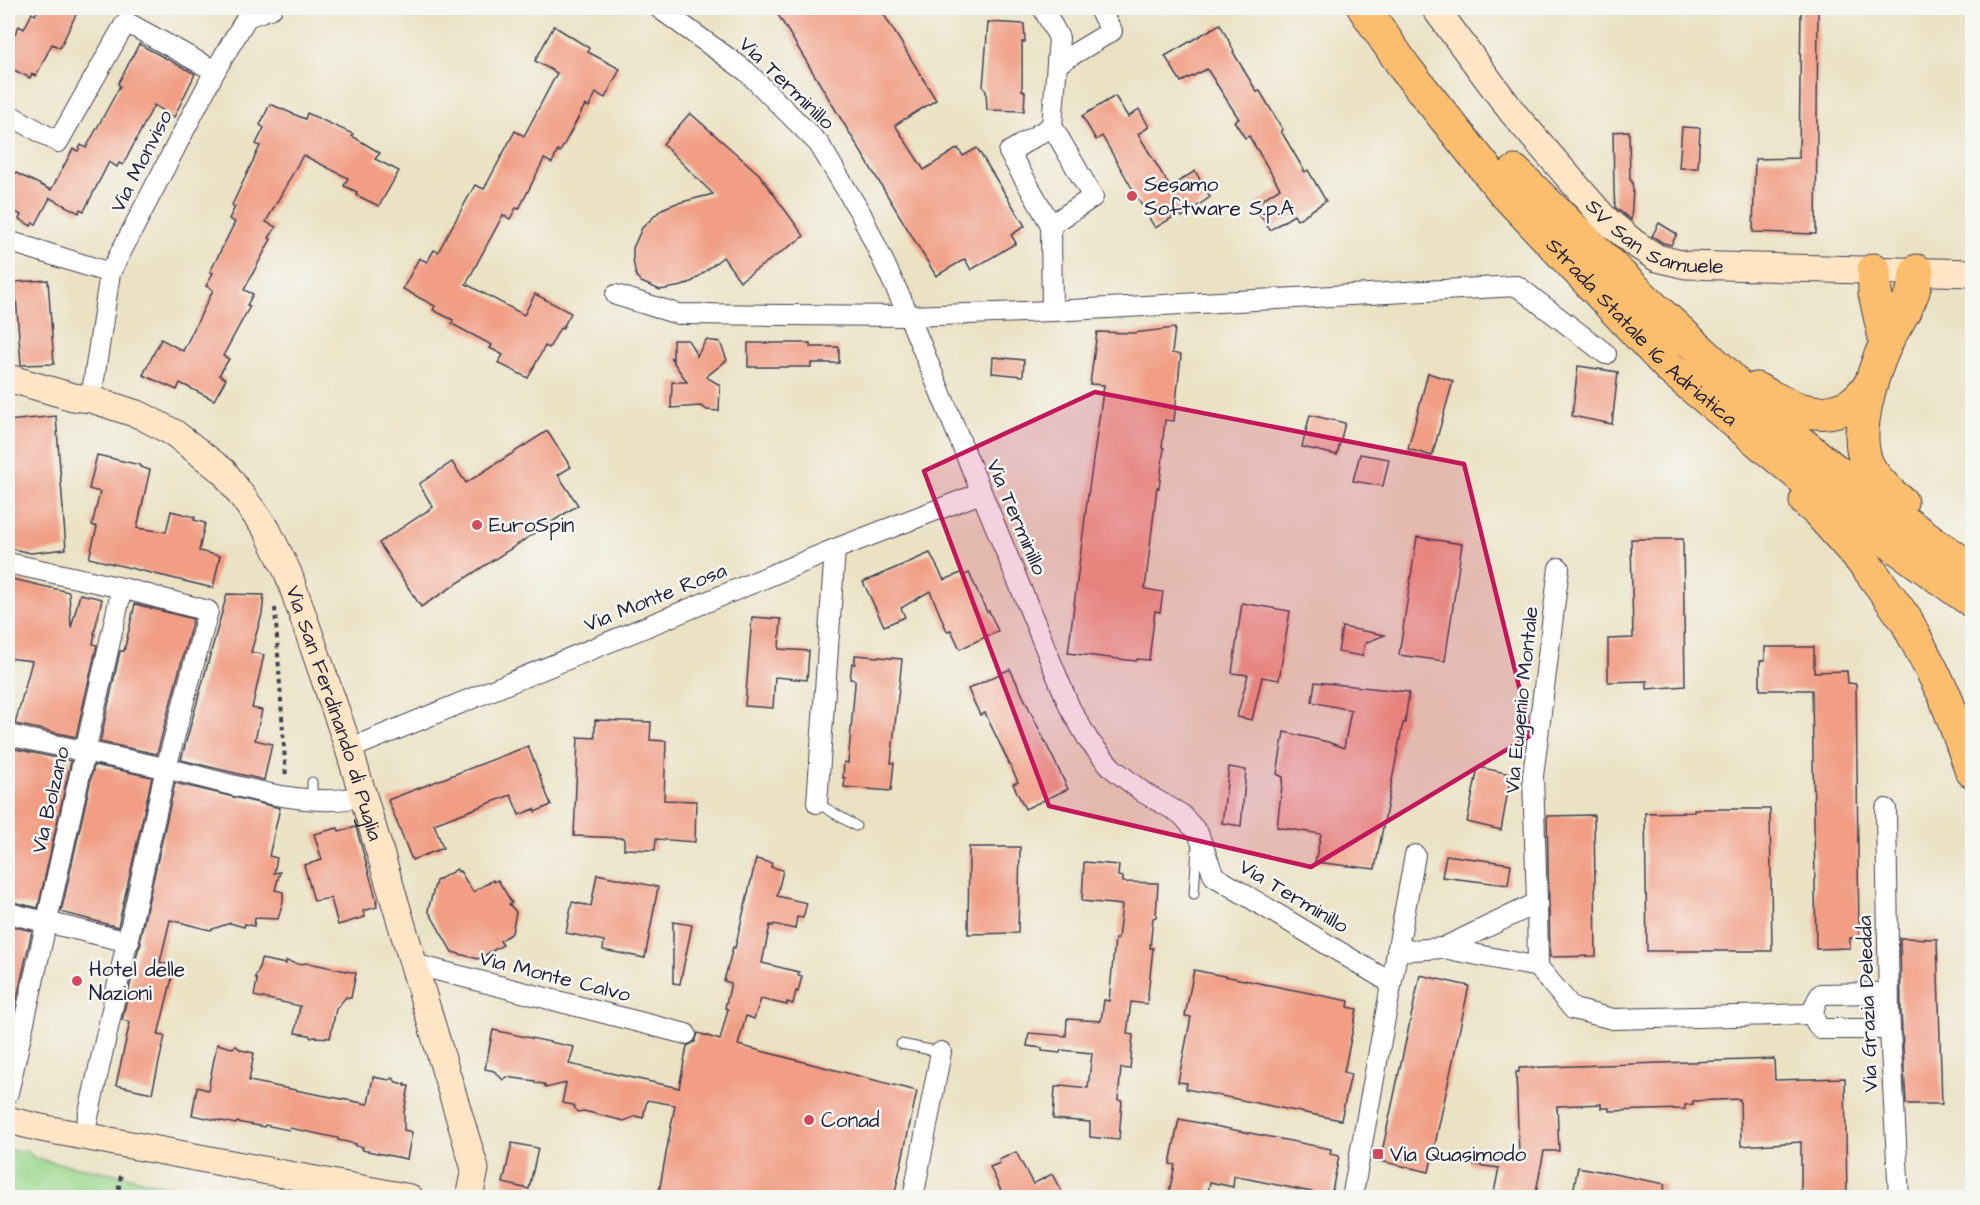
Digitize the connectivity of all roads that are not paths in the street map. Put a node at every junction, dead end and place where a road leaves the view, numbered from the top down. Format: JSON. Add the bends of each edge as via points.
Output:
{"nodes":[{"id":1,"x":272,"y":8,"type":"edge"},
{"id":2,"x":659,"y":8,"type":"edge"},
{"id":3,"x":1042,"y":8,"type":"edge"},
{"id":4,"x":1098,"y":8,"type":"edge"},
{"id":5,"x":1364,"y":8,"type":"edge"},
{"id":6,"x":1388,"y":8,"type":"edge"},
{"id":7,"x":1435,"y":8,"type":"edge"},
{"id":8,"x":1057,"y":63,"type":"junction"},
{"id":9,"x":215,"y":71,"type":"junction"},
{"id":10,"x":8,"y":114,"type":"edge"},
{"id":11,"x":1052,"y":126,"type":"junction"},
{"id":12,"x":1051,"y":225,"type":"junction"},
{"id":13,"x":8,"y":241,"type":"edge"},
{"id":14,"x":1874,"y":270,"type":"junction"},
{"id":15,"x":1917,"y":271,"type":"junction"},
{"id":16,"x":110,"y":273,"type":"junction"},
{"id":17,"x":1972,"y":273,"type":"edge"},
{"id":18,"x":616,"y":295,"type":"dead end"},
{"id":19,"x":1052,"y":311,"type":"junction"},
{"id":20,"x":909,"y":316,"type":"junction"},
{"id":21,"x":1886,"y":343,"type":"junction"},
{"id":22,"x":1606,"y":354,"type":"dead end"},
{"id":23,"x":1670,"y":368,"type":"junction"},
{"id":24,"x":1725,"y":373,"type":"junction"},
{"id":25,"x":8,"y":378,"type":"edge"},
{"id":26,"x":1871,"y":384,"type":"junction"},
{"id":27,"x":91,"y":399,"type":"junction"},
{"id":28,"x":981,"y":493,"type":"junction"},
{"id":29,"x":835,"y":549,"type":"junction"},
{"id":30,"x":1972,"y":555,"type":"edge"},
{"id":31,"x":8,"y":563,"type":"edge"},
{"id":32,"x":1559,"y":568,"type":"dead end"},
{"id":33,"x":1972,"y":570,"type":"edge"},
{"id":34,"x":122,"y":588,"type":"junction"},
{"id":35,"x":1972,"y":601,"type":"edge"},
{"id":36,"x":8,"y":735,"type":"edge"},
{"id":37,"x":349,"y":749,"type":"junction"},
{"id":38,"x":85,"y":752,"type":"junction"},
{"id":39,"x":166,"y":768,"type":"junction"},
{"id":40,"x":1972,"y":771,"type":"edge"},
{"id":41,"x":362,"y":796,"type":"junction"},
{"id":42,"x":817,"y":803,"type":"joint"},
{"id":43,"x":1886,"y":809,"type":"dead end"},
{"id":44,"x":856,"y":826,"type":"dead end"},
{"id":45,"x":1198,"y":833,"type":"junction"},
{"id":46,"x":1415,"y":855,"type":"dead end"},
{"id":47,"x":1194,"y":894,"type":"dead end"},
{"id":48,"x":1537,"y":903,"type":"junction"},
{"id":49,"x":8,"y":913,"type":"edge"},
{"id":50,"x":46,"y":923,"type":"junction"},
{"id":51,"x":129,"y":942,"type":"junction"},
{"id":52,"x":1443,"y":948,"type":"junction"},
{"id":53,"x":1397,"y":951,"type":"junction"},
{"id":54,"x":413,"y":964,"type":"junction"},
{"id":55,"x":1538,"y":967,"type":"junction"},
{"id":56,"x":1391,"y":983,"type":"junction"},
{"id":57,"x":1889,"y":1011,"type":"junction"},
{"id":58,"x":1813,"y":1014,"type":"junction"},
{"id":59,"x":686,"y":1034,"type":"dead end"},
{"id":60,"x":901,"y":1044,"type":"dead end"},
{"id":61,"x":941,"y":1052,"type":"joint"},
{"id":62,"x":8,"y":1093,"type":"edge"},
{"id":63,"x":8,"y":1120,"type":"edge"},
{"id":64,"x":41,"y":1128,"type":"junction"},
{"id":65,"x":8,"y":1132,"type":"edge"},
{"id":66,"x":84,"y":1135,"type":"junction"},
{"id":67,"x":410,"y":1197,"type":"edge"},
{"id":68,"x":469,"y":1197,"type":"edge"},
{"id":69,"x":913,"y":1197,"type":"edge"},
{"id":70,"x":1352,"y":1197,"type":"edge"},
{"id":71,"x":1899,"y":1197,"type":"edge"}],
"edges":[{"from":1,"to":9,"type":"street","name":"Via Monviso","via":[[247,17]]},
{"from":2,"to":20,"type":"street","name":"Via Terminillo","via":[[746,71],[819,144],[861,214]]},
{"from":3,"to":8,"type":"street","via":[[1059,38]]},
{"from":4,"to":8,"type":"street","via":[[1112,31]]},
{"from":5,"to":23,"type":"highway","name":"Strada Statale 16 Adriatica","via":[[1405,68],[1505,193]]},
{"from":6,"to":24,"type":"highway","name":"Strada Statale 16 Adriatica","via":[[1516,174]]},
{"from":7,"to":14,"type":"street","name":"SV San Samuele","via":[[1513,113],[1605,218],[1658,258],[1685,265]]},
{"from":8,"to":11,"type":"street"},
{"from":9,"to":10,"type":"street","via":[[126,22],[58,142]]},
{"from":9,"to":16,"type":"street","name":"Via Monviso"},
{"from":11,"to":12,"type":"street","via":[[1093,197]]},
{"from":11,"to":12,"type":"street","via":[[1009,152]]},
{"from":12,"to":19,"type":"street"},
{"from":13,"to":16,"type":"street"},
{"from":14,"to":15,"type":"street","name":"SV San Samuele"},
{"from":14,"to":21,"type":"highway"},
{"from":15,"to":17,"type":"street","name":"SV San Samuele"},
{"from":15,"to":21,"type":"highway","via":[[1912,294]]},
{"from":16,"to":27,"type":"street","name":"Via Monviso"},
{"from":18,"to":20,"type":"street","via":[[678,314]]},
{"from":19,"to":20,"type":"street"},
{"from":19,"to":22,"type":"street","via":[[1516,286]]},
{"from":20,"to":28,"type":"street","name":"Via Terminillo"},
{"from":21,"to":26,"type":"highway"},
{"from":23,"to":35,"type":"highway","name":"Strada Statale 16 Adriatica","via":[[1822,494]]},
{"from":23,"to":40,"type":"highway","via":[[1724,432],[1818,511],[1866,565],[1906,620],[1945,696]]},
{"from":24,"to":26,"type":"highway","via":[[1807,413],[1832,412],[1855,402]]},
{"from":24,"to":33,"type":"highway","name":"Strada Statale 16 Adriatica","via":[[1766,415],[1857,488]]},
{"from":25,"to":27,"type":"street","name":"Via San Ferdinando di Puglia"},
{"from":26,"to":30,"type":"highway","via":[[1863,426],[1868,466],[1891,495]]},
{"from":27,"to":37,"type":"street","name":"Via San Ferdinando di Puglia","via":[[166,428],[224,472],[267,530],[288,573]]},
{"from":28,"to":29,"type":"street","name":"Via Monte Rosa"},
{"from":28,"to":45,"type":"street","name":"Via Terminillo","via":[[1079,726],[1112,768],[1144,793],[1181,814]]},
{"from":29,"to":37,"type":"street","name":"Via Monte Rosa"},
{"from":29,"to":42,"type":"street"},
{"from":31,"to":34,"type":"street"},
{"from":32,"to":48,"type":"street","name":"Via Eugenio Montale","via":[[1533,776]]},
{"from":34,"to":38,"type":"street","name":"Via Bolzano"},
{"from":34,"to":39,"type":"street","via":[[208,611]]},
{"from":36,"to":38,"type":"street"},
{"from":37,"to":41,"type":"street","name":"Via San Ferdinando di Puglia"},
{"from":38,"to":39,"type":"street"},
{"from":38,"to":50,"type":"street","name":"Via Bolzano"},
{"from":39,"to":41,"type":"street","via":[[287,797],[312,790],[346,801]]},
{"from":39,"to":51,"type":"street"},
{"from":41,"to":54,"type":"street","name":"Via San Ferdinando di Puglia"},
{"from":42,"to":44,"type":"lane"},
{"from":43,"to":57,"type":"street","name":"Via Grazia Deledda"},
{"from":45,"to":47,"type":"lane"},
{"from":45,"to":56,"type":"street","name":"Via Terminillo","via":[[1214,876]]},
{"from":46,"to":53,"type":"street"},
{"from":48,"to":52,"type":"street"},
{"from":48,"to":55,"type":"street","name":"Via Eugenio Montale"},
{"from":49,"to":50,"type":"street"},
{"from":50,"to":51,"type":"street"},
{"from":50,"to":62,"type":"street","name":"Via Bolzano"},
{"from":51,"to":66,"type":"street"},
{"from":52,"to":53,"type":"street"},
{"from":52,"to":55,"type":"street"},
{"from":53,"to":56,"type":"street"},
{"from":54,"to":59,"type":"street","name":"Via Monte Calvo"},
{"from":54,"to":68,"type":"street","name":"Via San Ferdinando di Puglia","via":[[475,1169]]},
{"from":55,"to":58,"type":"street","via":[[1573,1010],[1613,1018]]},
{"from":56,"to":70,"type":"street"},
{"from":57,"to":58,"type":"street","via":[[1881,1029],[1821,1029]]},
{"from":57,"to":58,"type":"street","via":[[1877,993],[1821,994]]},
{"from":57,"to":71,"type":"street","name":"Via Grazia Deledda"},
{"from":60,"to":61,"type":"lane"},
{"from":61,"to":69,"type":"street"},
{"from":63,"to":64,"type":"street"},
{"from":64,"to":65,"type":"street"},
{"from":64,"to":66,"type":"street"},
{"from":66,"to":67,"type":"street"}]}
